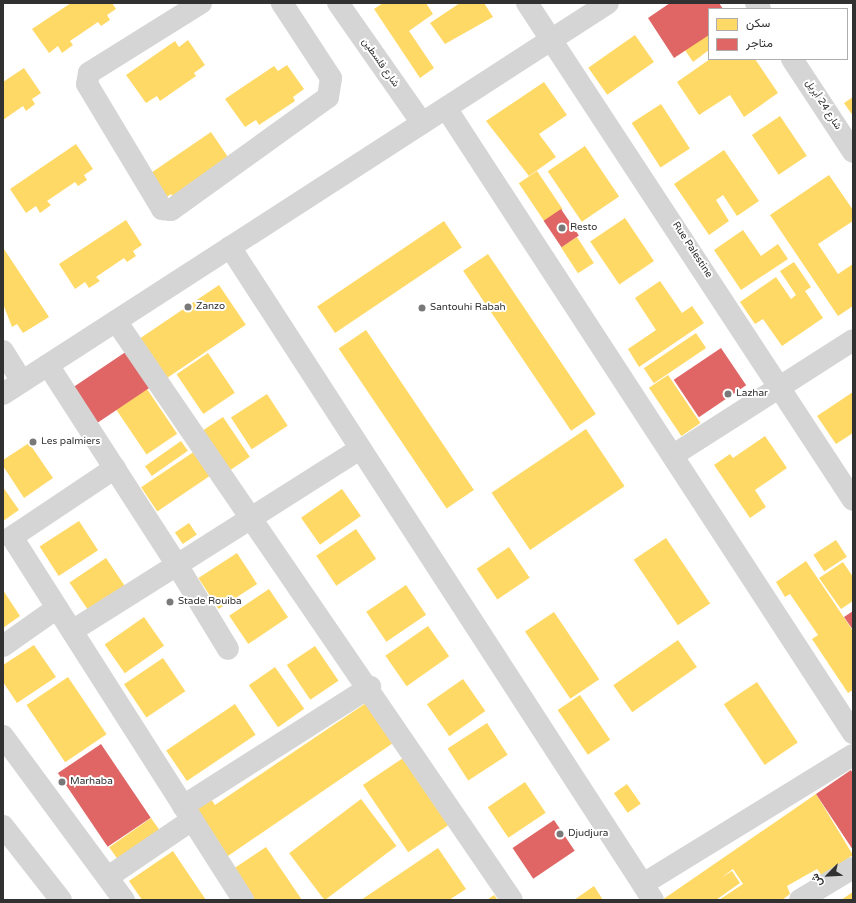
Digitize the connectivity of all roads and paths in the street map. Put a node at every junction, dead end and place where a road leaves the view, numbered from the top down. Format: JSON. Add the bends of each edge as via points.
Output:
{"nodes":[{"id":1,"x":201,"y":3,"type":"edge"},
{"id":2,"x":282,"y":3,"type":"edge"},
{"id":3,"x":338,"y":3,"type":"edge"},
{"id":4,"x":528,"y":3,"type":"edge"},
{"id":5,"x":608,"y":3,"type":"edge"},
{"id":6,"x":552,"y":39,"type":"junction"},
{"id":7,"x":793,"y":60,"type":"edge"},
{"id":8,"x":446,"y":108,"type":"junction"},
{"id":9,"x":422,"y":123,"type":"junction"},
{"id":10,"x":853,"y":152,"type":"edge"},
{"id":11,"x":230,"y":247,"type":"junction"},
{"id":12,"x":116,"y":321,"type":"junction"},
{"id":13,"x":853,"y":340,"type":"edge"},
{"id":14,"x":3,"y":352,"type":"edge"},
{"id":15,"x":48,"y":365,"type":"junction"},
{"id":16,"x":22,"y":381,"type":"junction"},
{"id":17,"x":781,"y":386,"type":"junction"},
{"id":18,"x":3,"y":394,"type":"edge"},
{"id":19,"x":360,"y":449,"type":"junction"},
{"id":20,"x":675,"y":454,"type":"junction"},
{"id":21,"x":114,"y":468,"type":"junction"},
{"id":22,"x":853,"y":500,"type":"edge"},
{"id":23,"x":254,"y":518,"type":"junction"},
{"id":24,"x":177,"y":566,"type":"junction"},
{"id":25,"x":57,"y":608,"type":"junction"},
{"id":26,"x":72,"y":631,"type":"junction"},
{"id":27,"x":3,"y":646,"type":"edge"},
{"id":28,"x":228,"y":649,"type":"dead end"},
{"id":29,"x":370,"y":687,"type":"junction"},
{"id":30,"x":853,"y":733,"type":"edge"},
{"id":31,"x":3,"y":736,"type":"edge"},
{"id":32,"x":853,"y":756,"type":"edge"},
{"id":33,"x":187,"y":813,"type":"junction"},
{"id":34,"x":3,"y":826,"type":"edge"},
{"id":35,"x":853,"y":868,"type":"edge"},
{"id":36,"x":108,"y":877,"type":"junction"},
{"id":37,"x":648,"y":892,"type":"edge"},
{"id":38,"x":61,"y":900,"type":"edge"},
{"id":39,"x":124,"y":900,"type":"edge"},
{"id":40,"x":243,"y":900,"type":"edge"},
{"id":41,"x":512,"y":900,"type":"edge"},
{"id":42,"x":800,"y":900,"type":"edge"}],
"edges":[{"from":1,"to":2,"type":"street","via":[[90,73],[87,84],[162,209],[171,210],[328,97],[331,78]]},
{"from":3,"to":9,"type":"street","name":"شارع فلسطين"},
{"from":4,"to":6,"type":"street","name":"Rue Palestine"},
{"from":5,"to":6,"type":"street"},
{"from":6,"to":8,"type":"street"},
{"from":6,"to":17,"type":"street","name":"Rue Palestine"},
{"from":7,"to":10,"type":"street","name":"شارع 24 أبريل"},
{"from":8,"to":9,"type":"street"},
{"from":8,"to":20,"type":"street"},
{"from":9,"to":11,"type":"street"},
{"from":11,"to":12,"type":"street"},
{"from":11,"to":19,"type":"street"},
{"from":12,"to":15,"type":"street"},
{"from":12,"to":23,"type":"street"},
{"from":13,"to":17,"type":"street"},
{"from":14,"to":16,"type":"street"},
{"from":15,"to":16,"type":"street"},
{"from":15,"to":21,"type":"street"},
{"from":16,"to":18,"type":"street"},
{"from":17,"to":20,"type":"street"},
{"from":17,"to":22,"type":"street","name":"Rue Palestine"},
{"from":19,"to":23,"type":"street"},
{"from":19,"to":37,"type":"street"},
{"from":20,"to":30,"type":"street"},
{"from":21,"to":24,"type":"street"},
{"from":21,"to":25,"type":"street","via":[[12,537]]},
{"from":23,"to":24,"type":"street"},
{"from":23,"to":29,"type":"street"},
{"from":24,"to":26,"type":"street"},
{"from":24,"to":28,"type":"street"},
{"from":25,"to":26,"type":"street"},
{"from":25,"to":27,"type":"street"},
{"from":26,"to":33,"type":"street"},
{"from":29,"to":33,"type":"street"},
{"from":29,"to":41,"type":"street"},
{"from":31,"to":36,"type":"street"},
{"from":32,"to":37,"type":"street"},
{"from":33,"to":36,"type":"street"},
{"from":33,"to":40,"type":"street"},
{"from":34,"to":38,"type":"street"},
{"from":35,"to":42,"type":"street"},
{"from":36,"to":39,"type":"street"}]}
